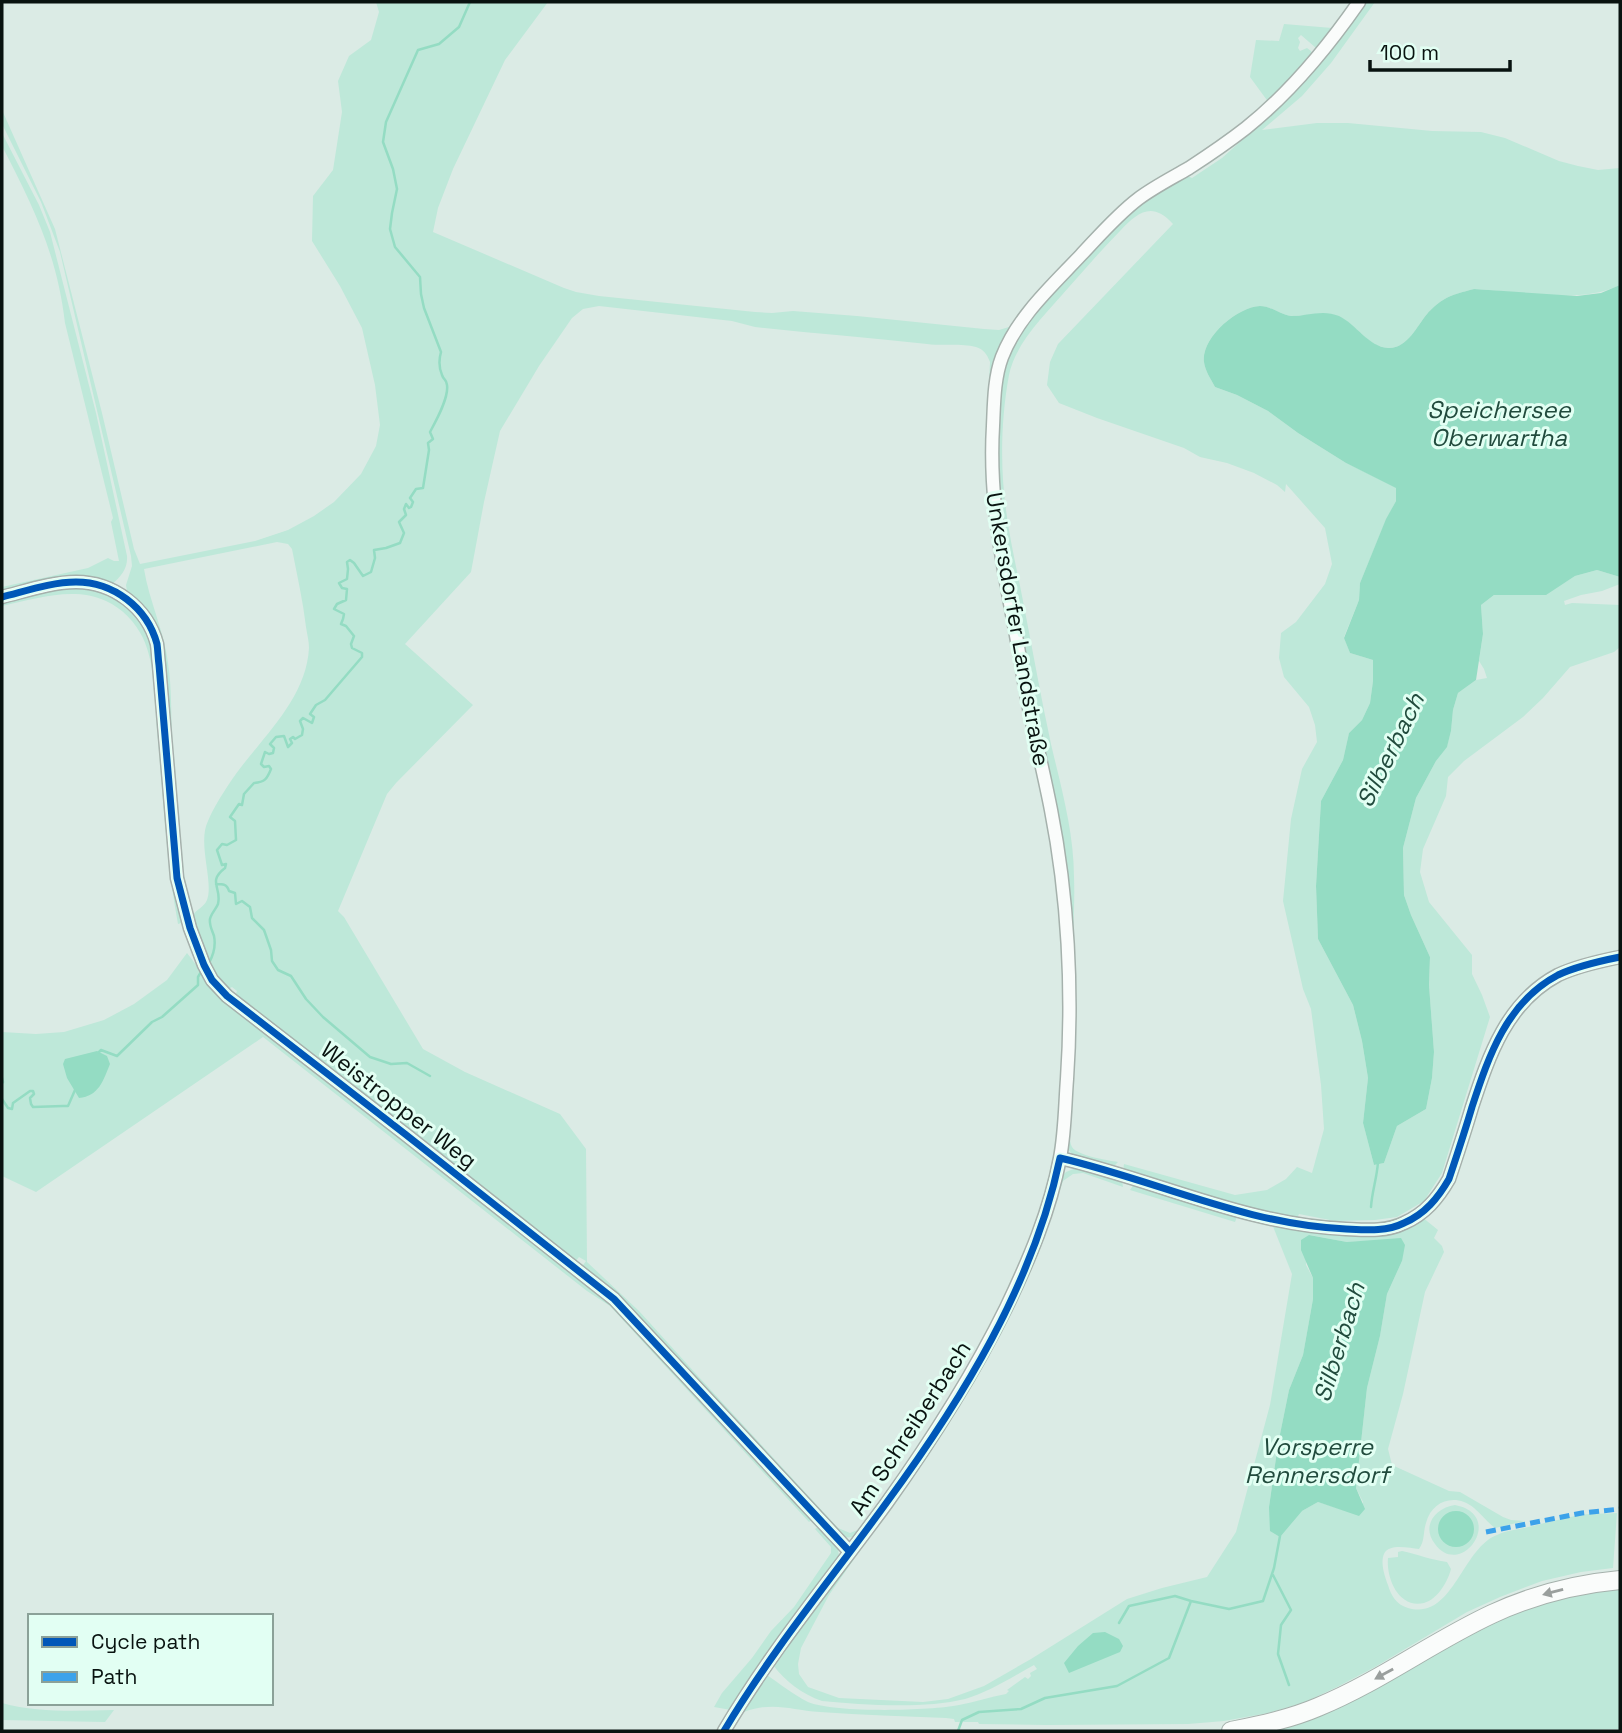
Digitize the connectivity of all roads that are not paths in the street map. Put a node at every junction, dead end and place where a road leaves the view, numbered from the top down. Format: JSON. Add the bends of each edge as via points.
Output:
{"nodes":[{"id":1,"x":1359,"y":2,"type":"edge"},
{"id":2,"x":2,"y":597,"type":"edge"},
{"id":3,"x":1620,"y":957,"type":"edge"},
{"id":4,"x":1060,"y":1158,"type":"junction"},
{"id":5,"x":850,"y":1552,"type":"junction"},
{"id":6,"x":1620,"y":1580,"type":"edge"},
{"id":7,"x":724,"y":1731,"type":"edge"},
{"id":8,"x":1231,"y":1731,"type":"edge"}],
"edges":[{"from":1,"to":4,"type":"street","name":"Unkersdorfer Landstraße","via":[[1320,55],[1273,105],[1205,158],[1134,202],[1105,229],[1026,316],[1001,362],[992,443],[994,510],[1052,814],[1065,914],[1069,1040]]},
{"from":2,"to":5,"type":"street","name":"Weistropper Weg","via":[[65,583],[96,584],[116,591],[144,617],[156,643],[177,878],[190,928],[212,981],[614,1300]]},
{"from":3,"to":4,"type":"street","via":[[1559,975],[1518,1008],[1485,1068],[1449,1179],[1427,1209],[1403,1224],[1359,1230],[1285,1222]]},
{"from":4,"to":5,"type":"street","name":"Am Schreiberbach","via":[[1037,1238],[979,1360],[923,1451]]},
{"from":5,"to":7,"type":"street","name":"Am Schreiberbach"},
{"from":6,"to":8,"type":"highway","one_way":true,"via":[[1566,1588],[1518,1603],[1318,1707]]}]}
